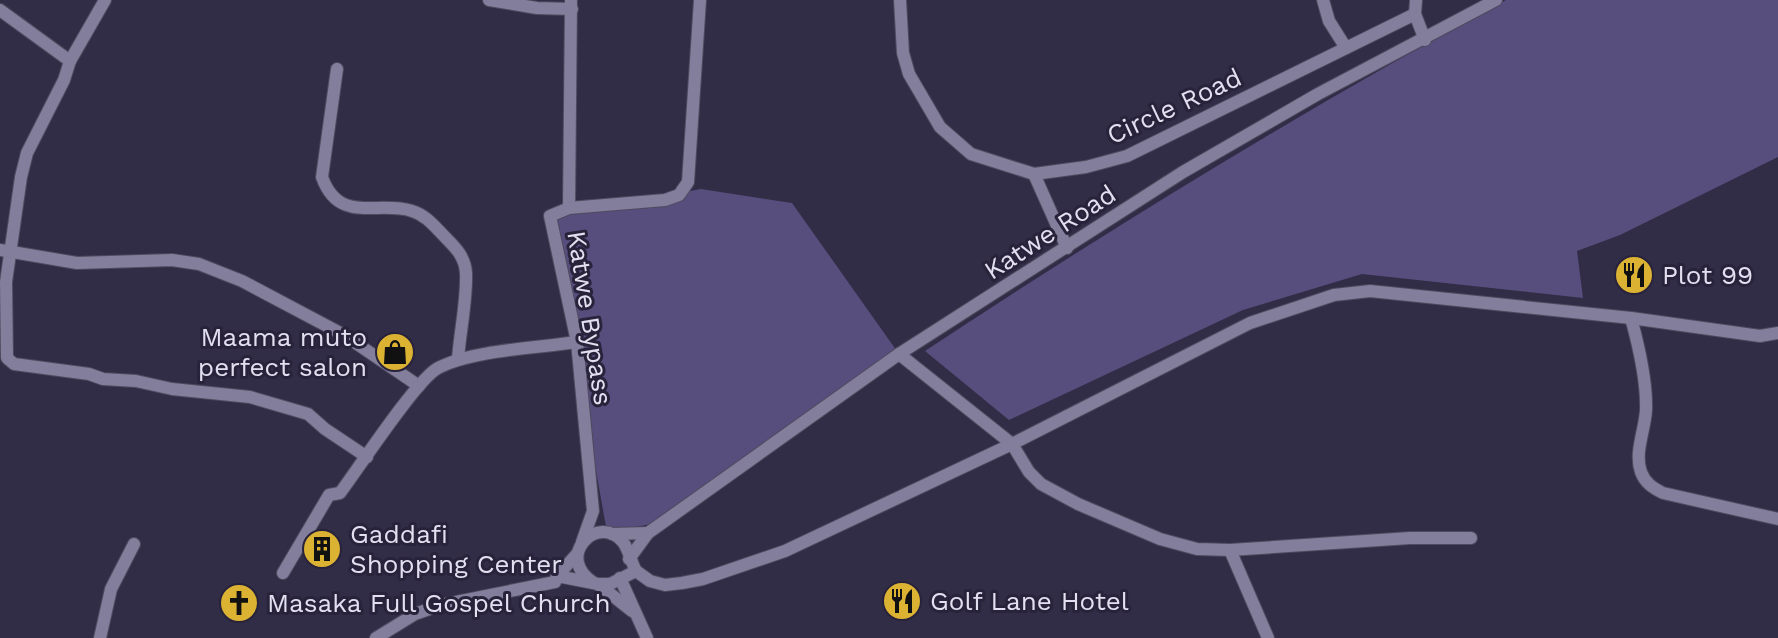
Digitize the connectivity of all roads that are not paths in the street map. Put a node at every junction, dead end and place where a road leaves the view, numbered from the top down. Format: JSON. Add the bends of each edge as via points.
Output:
{"nodes":[{"id":1,"x":105,"y":0,"type":"edge"},
{"id":2,"x":489,"y":0,"type":"edge"},
{"id":3,"x":700,"y":0,"type":"edge"},
{"id":4,"x":900,"y":0,"type":"edge"},
{"id":5,"x":1323,"y":0,"type":"edge"},
{"id":6,"x":1416,"y":0,"type":"edge"},
{"id":7,"x":1496,"y":0,"type":"edge"},
{"id":8,"x":572,"y":5,"type":"edge"},
{"id":9,"x":0,"y":10,"type":"edge"},
{"id":10,"x":1415,"y":14,"type":"junction"},
{"id":11,"x":1425,"y":40,"type":"junction"},
{"id":12,"x":1346,"y":48,"type":"junction"},
{"id":13,"x":70,"y":61,"type":"junction"},
{"id":14,"x":337,"y":69,"type":"dead end"},
{"id":15,"x":1034,"y":174,"type":"junction"},
{"id":16,"x":569,"y":208,"type":"junction"},
{"id":17,"x":11,"y":235,"type":"junction"},
{"id":18,"x":1067,"y":248,"type":"junction"},
{"id":19,"x":4,"y":251,"type":"edge"},
{"id":20,"x":25,"y":254,"type":"junction"},
{"id":21,"x":1631,"y":318,"type":"junction"},
{"id":22,"x":1778,"y":333,"type":"edge"},
{"id":23,"x":577,"y":342,"type":"junction"},
{"id":24,"x":899,"y":354,"type":"junction"},
{"id":25,"x":4,"y":358,"type":"edge"},
{"id":26,"x":458,"y":359,"type":"junction"},
{"id":27,"x":419,"y":386,"type":"junction"},
{"id":28,"x":1012,"y":444,"type":"junction"},
{"id":29,"x":367,"y":457,"type":"junction"},
{"id":30,"x":593,"y":511,"type":"junction"},
{"id":31,"x":1778,"y":519,"type":"edge"},
{"id":32,"x":609,"y":533,"type":"junction"},
{"id":33,"x":648,"y":533,"type":"junction"},
{"id":34,"x":1471,"y":538,"type":"dead end"},
{"id":35,"x":134,"y":544,"type":"dead end"},
{"id":36,"x":579,"y":548,"type":"junction"},
{"id":37,"x":1230,"y":550,"type":"junction"},
{"id":38,"x":632,"y":565,"type":"junction"},
{"id":39,"x":283,"y":573,"type":"dead end"},
{"id":40,"x":557,"y":576,"type":"junction"},
{"id":41,"x":620,"y":578,"type":"junction"},
{"id":42,"x":596,"y":584,"type":"junction"},
{"id":43,"x":635,"y":613,"type":"junction"},
{"id":44,"x":100,"y":638,"type":"edge"},
{"id":45,"x":376,"y":638,"type":"edge"},
{"id":46,"x":647,"y":638,"type":"edge"},
{"id":47,"x":1268,"y":638,"type":"edge"}],
"edges":[{"from":1,"to":13,"type":"street"},
{"from":2,"to":8,"type":"street","via":[[537,8]]},
{"from":3,"to":16,"type":"street","via":[[688,182],[679,195],[665,200]]},
{"from":4,"to":15,"type":"street","name":"Circle Road","via":[[909,74],[940,127],[971,154]]},
{"from":5,"to":12,"type":"street"},
{"from":6,"to":10,"type":"street"},
{"from":7,"to":11,"type":"street","name":"Katwe Road"},
{"from":8,"to":16,"type":"street","name":"Katwe Bypass"},
{"from":9,"to":13,"type":"street"},
{"from":10,"to":11,"type":"street"},
{"from":10,"to":12,"type":"street","name":"Circle Road"},
{"from":11,"to":18,"type":"street","name":"Katwe Road","via":[[1183,172]]},
{"from":12,"to":15,"type":"street","name":"Circle Road","via":[[1127,156]]},
{"from":13,"to":17,"type":"street","via":[[27,153]]},
{"from":14,"to":26,"type":"street","via":[[322,177],[327,191],[357,208],[418,213],[458,250],[466,274]]},
{"from":15,"to":18,"type":"street"},
{"from":16,"to":23,"type":"street","name":"Katwe Bypass","via":[[550,216]]},
{"from":17,"to":19,"type":"street"},
{"from":17,"to":20,"type":"street"},
{"from":18,"to":24,"type":"street","name":"Katwe Road"},
{"from":19,"to":20,"type":"street"},
{"from":19,"to":25,"type":"street"},
{"from":20,"to":27,"type":"street","via":[[77,263],[199,264],[344,335]]},
{"from":21,"to":22,"type":"street","via":[[1760,336]]},
{"from":21,"to":28,"type":"street","via":[[1370,291],[1334,295],[1250,323]]},
{"from":21,"to":31,"type":"street","via":[[1646,410],[1639,454],[1649,485],[1663,493]]},
{"from":23,"to":26,"type":"street"},
{"from":23,"to":30,"type":"street","name":"Katwe Bypass"},
{"from":24,"to":28,"type":"street"},
{"from":24,"to":33,"type":"street","name":"Katwe Road"},
{"from":25,"to":29,"type":"street","via":[[103,379],[250,397],[308,414]]},
{"from":26,"to":27,"type":"street","via":[[434,369]]},
{"from":27,"to":29,"type":"street"},
{"from":28,"to":37,"type":"street","via":[[1041,484],[1078,504],[1160,539],[1197,549]]},
{"from":28,"to":38,"type":"street","via":[[736,569],[665,585],[650,581]]},
{"from":29,"to":39,"type":"street","via":[[340,493],[329,495]]},
{"from":30,"to":32,"type":"street","name":"Katwe Bypass"},
{"from":30,"to":36,"type":"street","name":"Katwe Bypass"},
{"from":32,"to":33,"type":"street"},
{"from":32,"to":36,"type":"street","via":[[593,534]]},
{"from":32,"to":38,"type":"street","via":[[621,539]]},
{"from":33,"to":38,"type":"street","name":"Katwe Road"},
{"from":34,"to":37,"type":"street"},
{"from":35,"to":44,"type":"street","via":[[111,589]]},
{"from":36,"to":40,"type":"street"},
{"from":36,"to":42,"type":"street","via":[[578,566]]},
{"from":37,"to":47,"type":"street"},
{"from":38,"to":41,"type":"street"},
{"from":40,"to":42,"type":"street"},
{"from":40,"to":45,"type":"street","via":[[555,582],[428,609]]},
{"from":41,"to":42,"type":"street"},
{"from":41,"to":43,"type":"street"},
{"from":42,"to":43,"type":"street"},
{"from":43,"to":46,"type":"street"}]}
